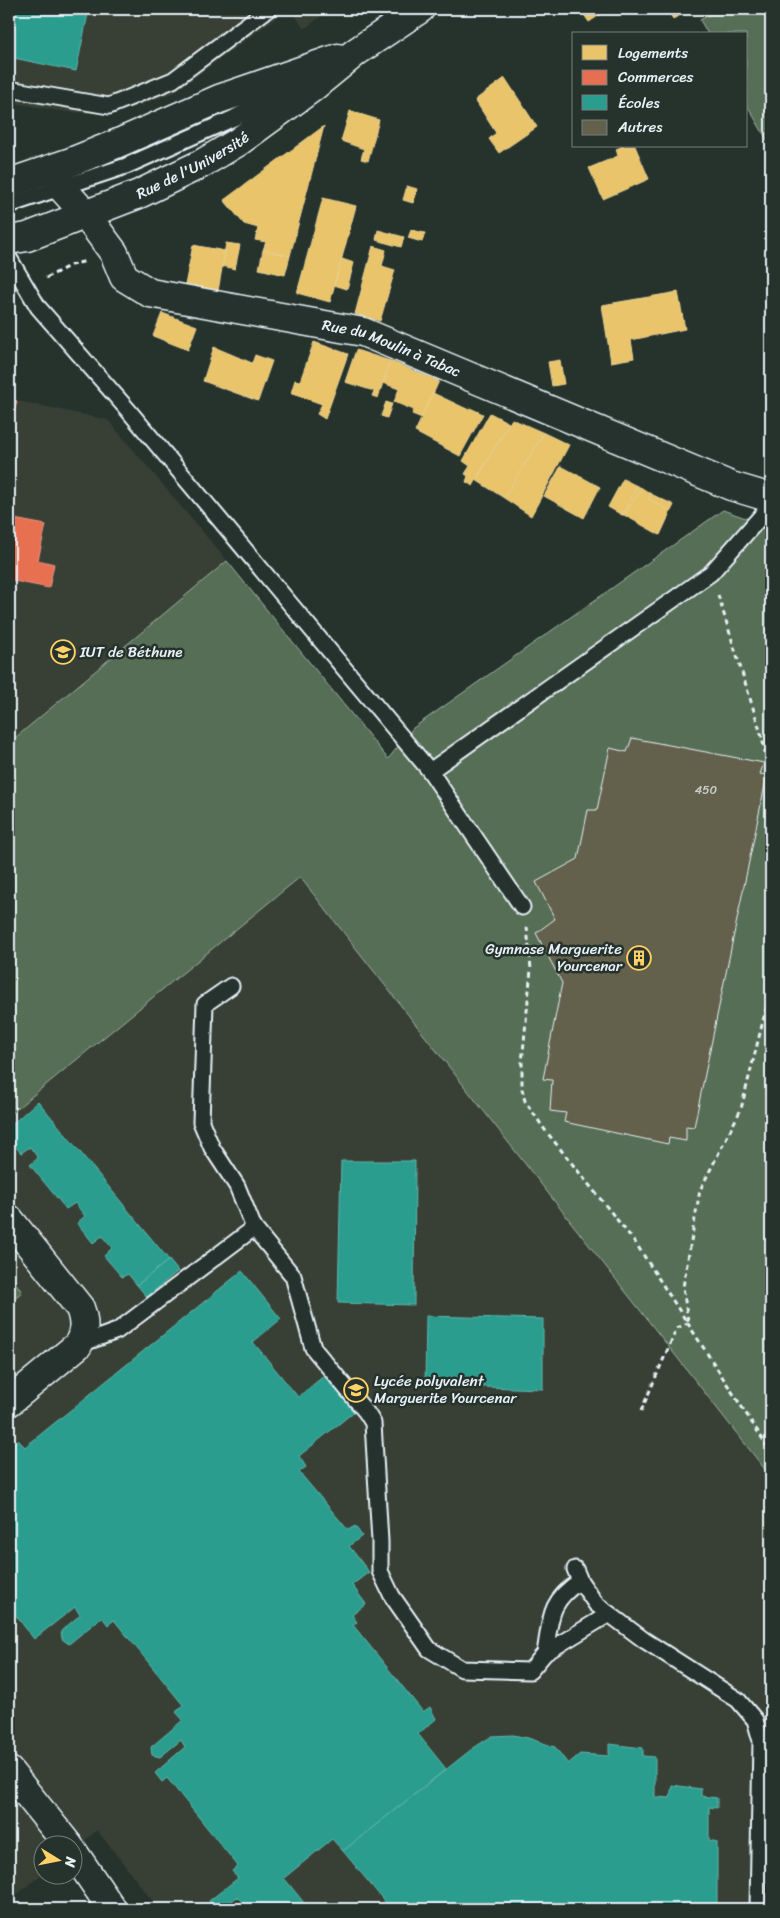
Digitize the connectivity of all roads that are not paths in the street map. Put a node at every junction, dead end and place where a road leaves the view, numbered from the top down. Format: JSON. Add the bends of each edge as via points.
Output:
{"nodes":[{"id":1,"x":268,"y":9,"type":"edge"},
{"id":2,"x":420,"y":9,"type":"edge"},
{"id":3,"x":356,"y":52,"type":"junction"},
{"id":4,"x":9,"y":90,"type":"edge"},
{"id":5,"x":60,"y":177,"type":"junction"},
{"id":6,"x":9,"y":183,"type":"edge"},
{"id":7,"x":9,"y":205,"type":"edge"},
{"id":8,"x":86,"y":214,"type":"junction"},
{"id":9,"x":9,"y":240,"type":"edge"},
{"id":10,"x":9,"y":258,"type":"edge"},
{"id":11,"x":771,"y":498,"type":"edge"},
{"id":12,"x":771,"y":505,"type":"edge"},
{"id":13,"x":430,"y":771,"type":"junction"},
{"id":14,"x":522,"y":907,"type":"road end"},
{"id":15,"x":231,"y":986,"type":"dead end"},
{"id":16,"x":9,"y":1219,"type":"edge"},
{"id":17,"x":254,"y":1228,"type":"junction"},
{"id":18,"x":78,"y":1345,"type":"junction"},
{"id":19,"x":9,"y":1402,"type":"edge"},
{"id":20,"x":609,"y":1614,"type":"junction"},
{"id":21,"x":545,"y":1653,"type":"junction"},
{"id":22,"x":9,"y":1771,"type":"edge"},
{"id":23,"x":61,"y":1836,"type":"edge"},
{"id":24,"x":82,"y":1865,"type":"edge"},
{"id":25,"x":112,"y":1909,"type":"edge"},
{"id":26,"x":758,"y":1909,"type":"edge"}],
"edges":[{"from":1,"to":4,"type":"lane","via":[[173,80],[109,106]]},
{"from":2,"to":3,"type":"street","name":"Rue de l'Université"},
{"from":3,"to":5,"type":"street","name":"Rue de l'Université","via":[[219,99],[116,144]]},
{"from":3,"to":8,"type":"street","name":"Rue de l'Université","via":[[238,142],[139,194]]},
{"from":5,"to":6,"type":"street","name":"Rue de l'Université"},
{"from":5,"to":7,"type":"lane"},
{"from":5,"to":8,"type":"street","name":"Rue du Moulin à Tabac"},
{"from":8,"to":9,"type":"street","name":"Rue de l'Université","via":[[27,237]]},
{"from":8,"to":11,"type":"street","name":"Rue du Moulin à Tabac","via":[[114,253],[124,277],[150,293],[363,332],[731,486]]},
{"from":10,"to":13,"type":"lane","via":[[38,307]]},
{"from":12,"to":13,"type":"lane","via":[[711,573]]},
{"from":13,"to":14,"type":"lane"},
{"from":15,"to":17,"type":"lane","via":[[205,1004],[201,1122],[212,1148],[237,1186]]},
{"from":16,"to":18,"type":"street","via":[[80,1308],[84,1334]]},
{"from":17,"to":18,"type":"lane","via":[[117,1331]]},
{"from":17,"to":21,"type":"lane","via":[[293,1276],[313,1348],[373,1423],[380,1571],[392,1596],[429,1649],[462,1669],[530,1671]]},
{"from":18,"to":19,"type":"street"},
{"from":20,"to":21,"type":"lane"},
{"from":20,"to":21,"type":"lane","via":[[596,1604],[577,1575],[557,1602]]},
{"from":20,"to":26,"type":"lane","via":[[738,1700],[756,1720],[761,1741]]},
{"from":22,"to":23,"type":"street"},
{"from":24,"to":25,"type":"street"}]}
